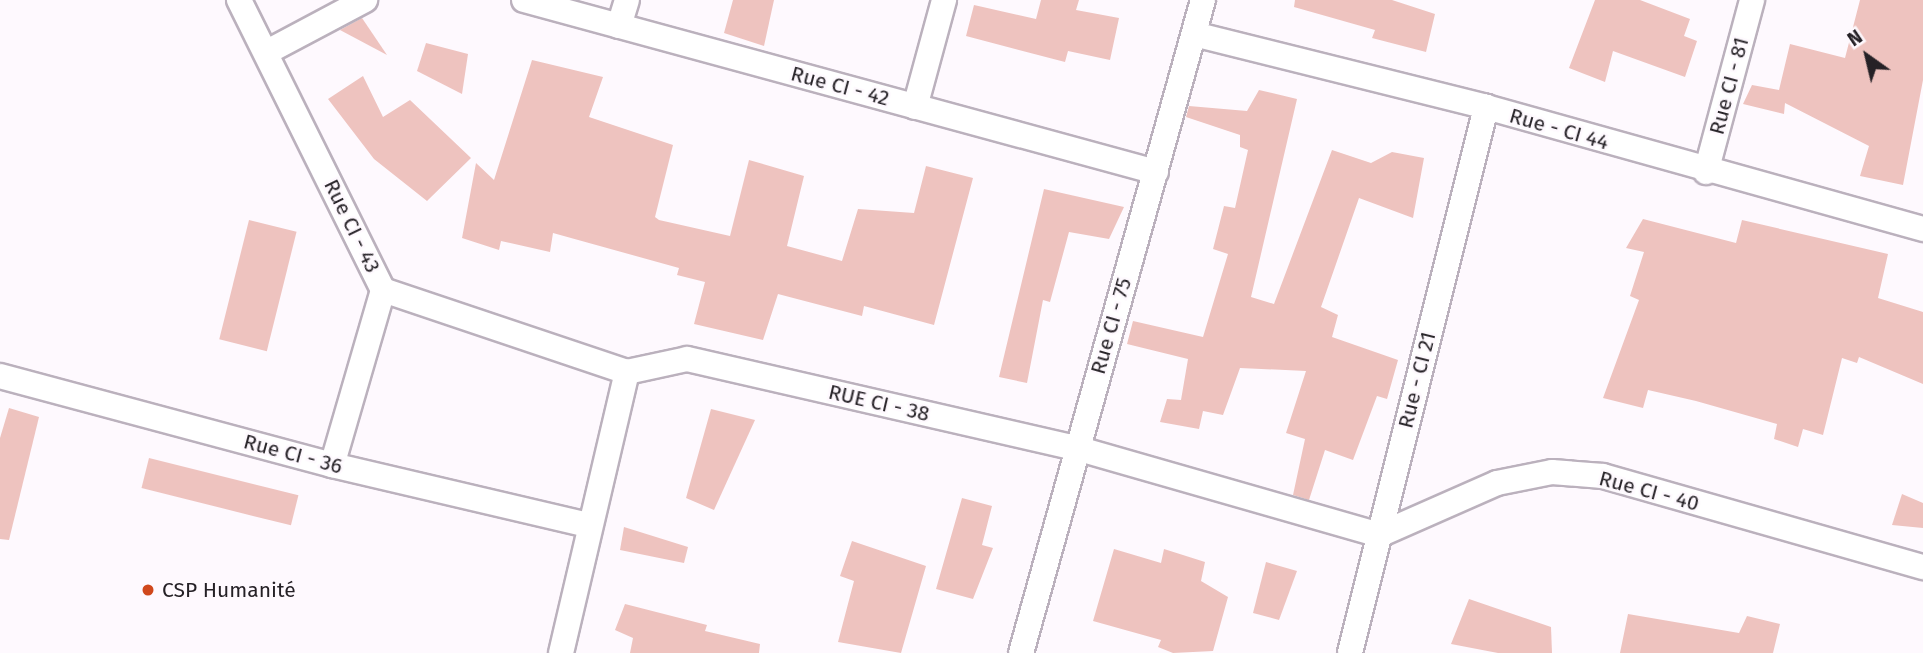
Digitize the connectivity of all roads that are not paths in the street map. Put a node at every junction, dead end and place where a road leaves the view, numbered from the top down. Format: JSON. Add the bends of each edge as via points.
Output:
{"nodes":[{"id":1,"x":239,"y":0,"type":"edge"},
{"id":2,"x":365,"y":0,"type":"edge"},
{"id":3,"x":524,"y":0,"type":"edge"},
{"id":4,"x":626,"y":0,"type":"edge"},
{"id":5,"x":944,"y":0,"type":"edge"},
{"id":6,"x":1203,"y":0,"type":"edge"},
{"id":7,"x":1752,"y":0,"type":"edge"},
{"id":8,"x":619,"y":26,"type":"junction"},
{"id":9,"x":1194,"y":34,"type":"junction"},
{"id":10,"x":269,"y":51,"type":"junction"},
{"id":11,"x":915,"y":107,"type":"junction"},
{"id":12,"x":1486,"y":107,"type":"junction"},
{"id":13,"x":1156,"y":172,"type":"junction"},
{"id":14,"x":1706,"y":172,"type":"junction"},
{"id":15,"x":1923,"y":229,"type":"edge"},
{"id":16,"x":383,"y":290,"type":"junction"},
{"id":17,"x":627,"y":372,"type":"junction"},
{"id":18,"x":0,"y":376,"type":"edge"},
{"id":19,"x":1076,"y":448,"type":"junction"},
{"id":20,"x":332,"y":465,"type":"junction"},
{"id":21,"x":588,"y":525,"type":"junction"},
{"id":22,"x":1379,"y":535,"type":"junction"},
{"id":23,"x":1923,"y":567,"type":"edge"},
{"id":24,"x":561,"y":653,"type":"edge"},
{"id":25,"x":1021,"y":653,"type":"edge"},
{"id":26,"x":1350,"y":653,"type":"edge"}],
"edges":[{"from":1,"to":10,"type":"street","name":"Rue CI - 43"},
{"from":2,"to":10,"type":"street"},
{"from":3,"to":8,"type":"street","name":"Rue CI - 42"},
{"from":4,"to":8,"type":"street"},
{"from":5,"to":11,"type":"street"},
{"from":6,"to":9,"type":"street","name":"Rue CI - 75"},
{"from":7,"to":14,"type":"street","name":"Rue CI - 81"},
{"from":8,"to":11,"type":"street","name":"Rue CI - 42"},
{"from":9,"to":12,"type":"street","name":"Rue - CI 44"},
{"from":9,"to":13,"type":"street","name":"Rue CI - 75"},
{"from":10,"to":16,"type":"street","name":"Rue CI - 43"},
{"from":11,"to":13,"type":"street","name":"Rue CI - 42"},
{"from":12,"to":14,"type":"street","name":"Rue - CI 44"},
{"from":12,"to":22,"type":"street","name":"Rue - CI 21"},
{"from":13,"to":19,"type":"street","name":"Rue CI - 75"},
{"from":14,"to":15,"type":"street","name":"Rue - CI 44"},
{"from":16,"to":17,"type":"street"},
{"from":16,"to":20,"type":"street","name":"Rue CI - 43"},
{"from":17,"to":19,"type":"street","name":"RUE CI - 38","via":[[687,359]]},
{"from":17,"to":21,"type":"street"},
{"from":18,"to":20,"type":"street","name":"Rue CI - 36"},
{"from":19,"to":22,"type":"street","name":"RUE CI - 38"},
{"from":19,"to":25,"type":"street","name":"Rue CI - 75"},
{"from":20,"to":21,"type":"street","name":"Rue CI - 36"},
{"from":21,"to":24,"type":"street"},
{"from":22,"to":23,"type":"street","name":"Rue CI - 40","via":[[1497,483],[1552,472],[1603,476]]},
{"from":22,"to":26,"type":"street","name":"Rue - CI 21"}]}
